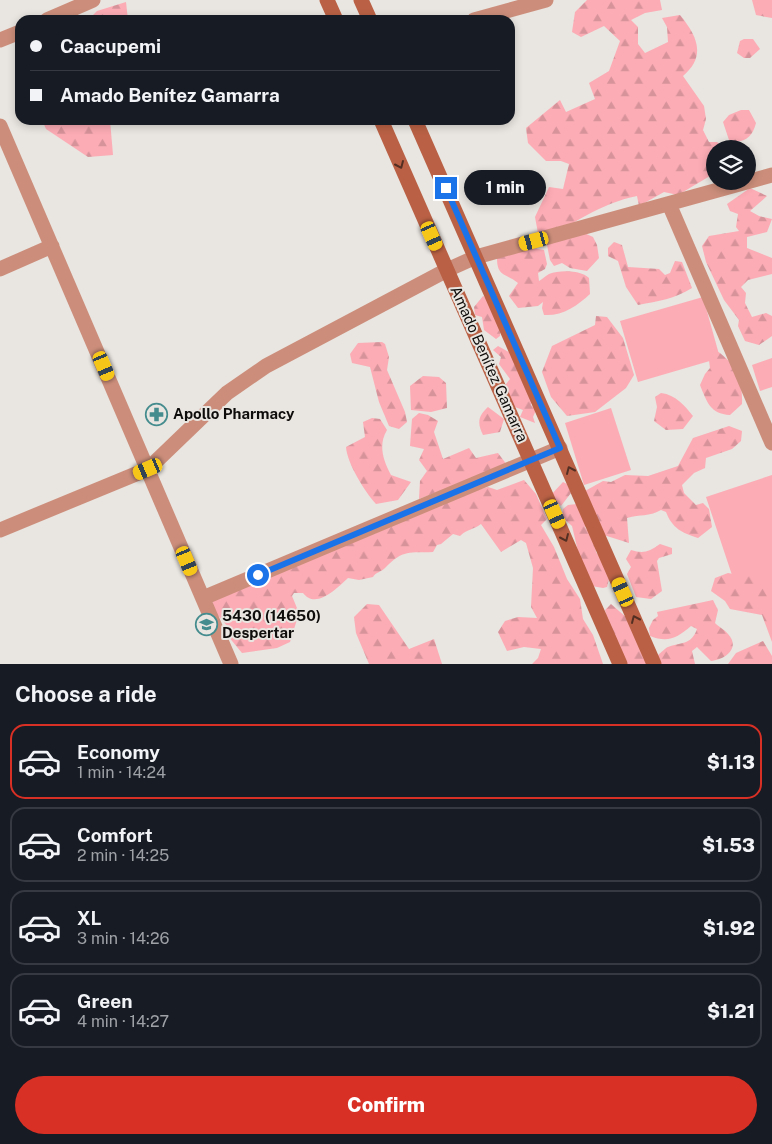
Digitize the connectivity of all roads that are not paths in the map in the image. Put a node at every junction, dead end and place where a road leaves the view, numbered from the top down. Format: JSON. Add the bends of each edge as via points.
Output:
{"nodes":[{"id":1,"x":93,"y":0,"type":"edge"},
{"id":2,"x":327,"y":0,"type":"edge"},
{"id":3,"x":361,"y":0,"type":"edge"},
{"id":4,"x":546,"y":0,"type":"edge"},
{"id":5,"x":58,"y":15,"type":"edge"},
{"id":6,"x":334,"y":15,"type":"edge"},
{"id":7,"x":368,"y":15,"type":"edge"},
{"id":8,"x":492,"y":15,"type":"edge"},
{"id":9,"x":15,"y":34,"type":"edge"},
{"id":10,"x":0,"y":40,"type":"edge"},
{"id":11,"x":382,"y":125,"type":"edge"},
{"id":12,"x":417,"y":125,"type":"edge"},
{"id":13,"x":0,"y":126,"type":"edge"},
{"id":14,"x":772,"y":175,"type":"edge"},
{"id":15,"x":669,"y":204,"type":"junction"},
{"id":16,"x":52,"y":246,"type":"junction"},
{"id":17,"x":476,"y":257,"type":"junction"},
{"id":18,"x":0,"y":269,"type":"edge"},
{"id":19,"x":447,"y":270,"type":"junction"},
{"id":20,"x":772,"y":443,"type":"edge"},
{"id":21,"x":560,"y":448,"type":"junction"},
{"id":22,"x":531,"y":460,"type":"junction"},
{"id":23,"x":148,"y":469,"type":"junction"},
{"id":24,"x":0,"y":530,"type":"edge"},
{"id":25,"x":203,"y":598,"type":"junction"},
{"id":26,"x":231,"y":664,"type":"edge"},
{"id":27,"x":620,"y":664,"type":"edge"},
{"id":28,"x":654,"y":664,"type":"edge"}],
"edges":[{"from":1,"to":5,"type":"street"},
{"from":2,"to":6,"type":"main road"},
{"from":3,"to":7,"type":"main road"},
{"from":4,"to":8,"type":"street"},
{"from":9,"to":10,"type":"street"},
{"from":11,"to":19,"type":"main road","name":"Amado Benítez Gamarra","one_way":true},
{"from":12,"to":17,"type":"main road","name":"Amado Benítez Gamarra"},
{"from":13,"to":16,"type":"street"},
{"from":14,"to":15,"type":"street"},
{"from":15,"to":17,"type":"street"},
{"from":15,"to":20,"type":"street"},
{"from":16,"to":18,"type":"street"},
{"from":16,"to":23,"type":"street"},
{"from":17,"to":19,"type":"street"},
{"from":17,"to":21,"type":"main road","name":"Amado Benítez Gamarra"},
{"from":19,"to":22,"type":"main road","name":"Amado Benítez Gamarra"},
{"from":19,"to":23,"type":"street","via":[[266,366],[227,394]]},
{"from":21,"to":22,"type":"street"},
{"from":28,"to":21,"type":"main road","name":"Amado Benítez Gamarra","one_way":true},
{"from":22,"to":25,"type":"street"},
{"from":22,"to":27,"type":"main road","name":"Amado Benítez Gamarra","one_way":true},
{"from":23,"to":24,"type":"street"},
{"from":23,"to":25,"type":"street"},
{"from":25,"to":26,"type":"street"}]}
